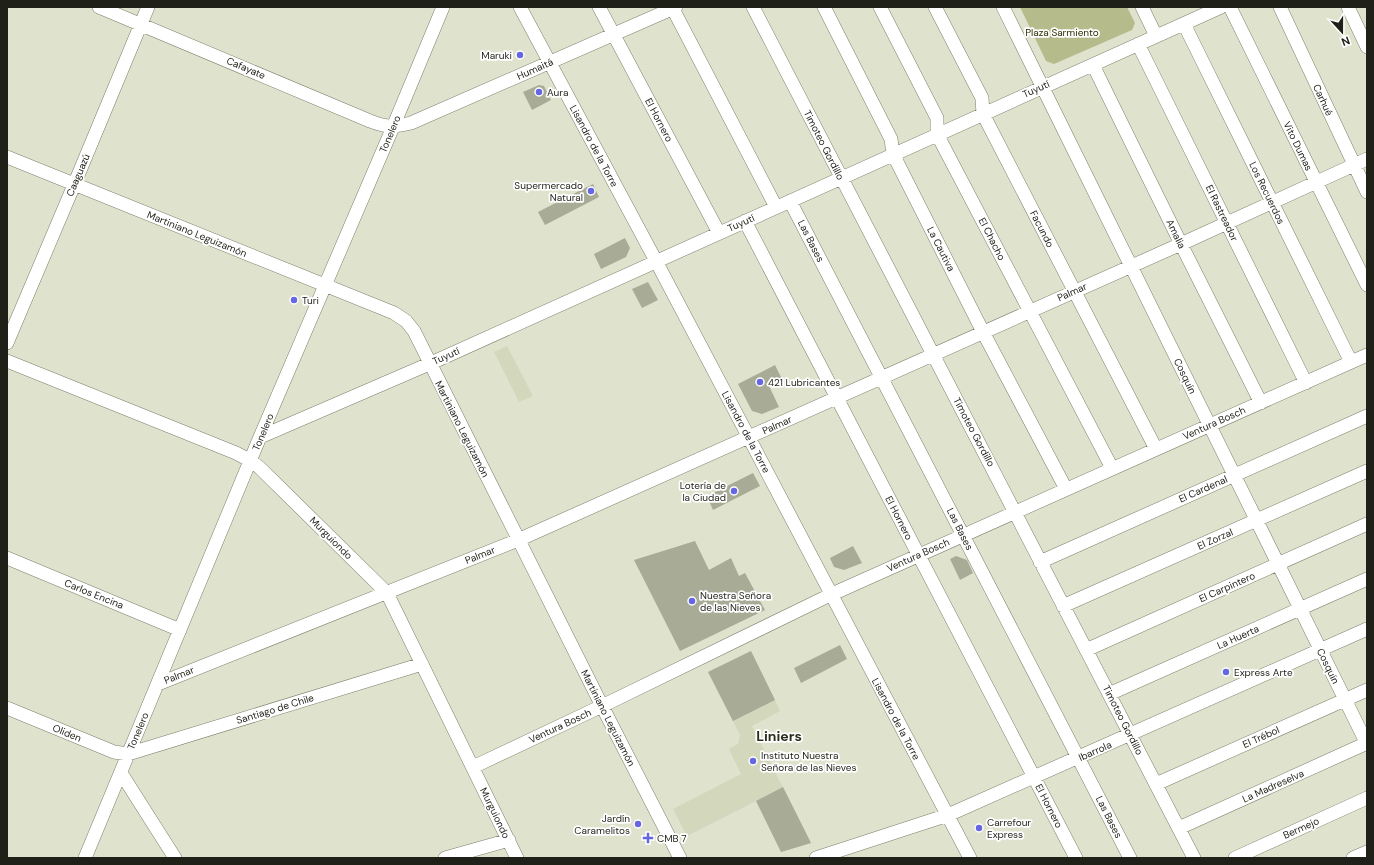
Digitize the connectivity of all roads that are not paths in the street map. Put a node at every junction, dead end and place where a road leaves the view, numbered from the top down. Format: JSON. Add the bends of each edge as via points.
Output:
{"nodes":[{"id":1,"x":99,"y":7,"type":"edge"},
{"id":2,"x":148,"y":7,"type":"edge"},
{"id":3,"x":443,"y":7,"type":"edge"},
{"id":4,"x":520,"y":7,"type":"edge"},
{"id":5,"x":599,"y":7,"type":"edge"},
{"id":6,"x":674,"y":7,"type":"edge"},
{"id":7,"x":753,"y":7,"type":"edge"},
{"id":8,"x":824,"y":7,"type":"edge"},
{"id":9,"x":880,"y":7,"type":"edge"},
{"id":10,"x":935,"y":7,"type":"edge"},
{"id":11,"x":1003,"y":7,"type":"edge"},
{"id":12,"x":1142,"y":7,"type":"edge"},
{"id":13,"x":1222,"y":7,"type":"edge"},
{"id":14,"x":1230,"y":7,"type":"edge"},
{"id":15,"x":1280,"y":7,"type":"edge"},
{"id":16,"x":1348,"y":7,"type":"edge"},
{"id":17,"x":1208,"y":10,"type":"edge"},
{"id":18,"x":141,"y":24,"type":"junction"},
{"id":19,"x":1184,"y":24,"type":"junction"},
{"id":20,"x":614,"y":34,"type":"junction"},
{"id":21,"x":1156,"y":36,"type":"junction"},
{"id":22,"x":1138,"y":44,"type":"junction"},
{"id":23,"x":1367,"y":47,"type":"edge"},
{"id":24,"x":549,"y":63,"type":"junction"},
{"id":25,"x":1093,"y":64,"type":"junction"},
{"id":26,"x":1043,"y":86,"type":"junction"},
{"id":27,"x":983,"y":114,"type":"junction"},
{"id":28,"x":393,"y":127,"type":"junction"},
{"id":29,"x":937,"y":134,"type":"junction"},
{"id":30,"x":893,"y":154,"type":"junction"},
{"id":31,"x":7,"y":157,"type":"edge"},
{"id":32,"x":1367,"y":159,"type":"edge"},
{"id":33,"x":1354,"y":165,"type":"junction"},
{"id":34,"x":841,"y":178,"type":"junction"},
{"id":35,"x":1316,"y":182,"type":"junction"},
{"id":36,"x":74,"y":185,"type":"junction"},
{"id":37,"x":1367,"y":192,"type":"edge"},
{"id":38,"x":790,"y":201,"type":"junction"},
{"id":39,"x":1271,"y":203,"type":"junction"},
{"id":40,"x":776,"y":207,"type":"junction"},
{"id":41,"x":746,"y":221,"type":"junction"},
{"id":42,"x":1227,"y":223,"type":"junction"},
{"id":43,"x":719,"y":233,"type":"junction"},
{"id":44,"x":1181,"y":244,"type":"junction"},
{"id":45,"x":656,"y":261,"type":"junction"},
{"id":46,"x":1131,"y":266,"type":"junction"},
{"id":47,"x":325,"y":285,"type":"junction"},
{"id":48,"x":1367,"y":285,"type":"edge"},
{"id":49,"x":1075,"y":291,"type":"junction"},
{"id":50,"x":1030,"y":311,"type":"junction"},
{"id":51,"x":983,"y":332,"type":"junction"},
{"id":52,"x":7,"y":343,"type":"edge"},
{"id":53,"x":934,"y":355,"type":"junction"},
{"id":54,"x":1367,"y":355,"type":"edge"},
{"id":55,"x":7,"y":361,"type":"edge"},
{"id":56,"x":1351,"y":362,"type":"junction"},
{"id":57,"x":429,"y":364,"type":"junction"},
{"id":58,"x":882,"y":378,"type":"junction"},
{"id":59,"x":1306,"y":383,"type":"junction"},
{"id":60,"x":837,"y":398,"type":"junction"},
{"id":61,"x":1261,"y":402,"type":"junction"},
{"id":62,"x":1367,"y":416,"type":"edge"},
{"id":63,"x":1210,"y":425,"type":"junction"},
{"id":64,"x":260,"y":437,"type":"junction"},
{"id":65,"x":749,"y":438,"type":"junction"},
{"id":66,"x":1156,"y":449,"type":"junction"},
{"id":67,"x":251,"y":461,"type":"junction"},
{"id":68,"x":1112,"y":468,"type":"junction"},
{"id":69,"x":1367,"y":471,"type":"edge"},
{"id":70,"x":1234,"y":475,"type":"junction"},
{"id":71,"x":1066,"y":489,"type":"junction"},
{"id":72,"x":1015,"y":511,"type":"junction"},
{"id":73,"x":1256,"y":520,"type":"junction"},
{"id":74,"x":1367,"y":524,"type":"edge"},
{"id":75,"x":963,"y":535,"type":"junction"},
{"id":76,"x":518,"y":540,"type":"junction"},
{"id":77,"x":918,"y":555,"type":"junction"},
{"id":78,"x":7,"y":558,"type":"edge"},
{"id":79,"x":1040,"y":562,"type":"junction"},
{"id":80,"x":1278,"y":564,"type":"junction"},
{"id":81,"x":1367,"y":579,"type":"edge"},
{"id":82,"x":387,"y":593,"type":"junction"},
{"id":83,"x":830,"y":594,"type":"junction"},
{"id":84,"x":1063,"y":606,"type":"junction"},
{"id":85,"x":1300,"y":609,"type":"junction"},
{"id":86,"x":1367,"y":629,"type":"edge"},
{"id":87,"x":180,"y":630,"type":"junction"},
{"id":88,"x":1086,"y":650,"type":"junction"},
{"id":89,"x":1320,"y":650,"type":"junction"},
{"id":90,"x":422,"y":664,"type":"junction"},
{"id":91,"x":158,"y":684,"type":"junction"},
{"id":92,"x":1367,"y":690,"type":"edge"},
{"id":93,"x":1109,"y":694,"type":"junction"},
{"id":94,"x":1345,"y":700,"type":"junction"},
{"id":95,"x":602,"y":706,"type":"junction"},
{"id":96,"x":7,"y":708,"type":"edge"},
{"id":97,"x":1130,"y":735,"type":"junction"},
{"id":98,"x":1367,"y":743,"type":"edge"},
{"id":99,"x":128,"y":754,"type":"junction"},
{"id":100,"x":1079,"y":758,"type":"junction"},
{"id":101,"x":473,"y":767,"type":"junction"},
{"id":102,"x":121,"y":773,"type":"junction"},
{"id":103,"x":1034,"y":777,"type":"junction"},
{"id":104,"x":1156,"y":784,"type":"junction"},
{"id":105,"x":1367,"y":798,"type":"edge"},
{"id":106,"x":948,"y":815,"type":"junction"},
{"id":107,"x":1179,"y":828,"type":"junction"},
{"id":108,"x":509,"y":840,"type":"junction"},
{"id":109,"x":1367,"y":852,"type":"edge"},
{"id":110,"x":85,"y":858,"type":"edge"},
{"id":111,"x":175,"y":858,"type":"edge"},
{"id":112,"x":445,"y":858,"type":"edge"},
{"id":113,"x":517,"y":858,"type":"edge"},
{"id":114,"x":680,"y":858,"type":"edge"},
{"id":115,"x":816,"y":858,"type":"edge"},
{"id":116,"x":970,"y":858,"type":"edge"},
{"id":117,"x":1076,"y":858,"type":"edge"},
{"id":118,"x":1130,"y":858,"type":"edge"},
{"id":119,"x":1194,"y":858,"type":"edge"},
{"id":120,"x":1234,"y":858,"type":"edge"},
{"id":121,"x":1353,"y":858,"type":"edge"}],
"edges":[{"from":1,"to":18,"type":"street","name":"Cafayate"},
{"from":2,"to":18,"type":"street","name":"Caaguazú"},
{"from":3,"to":28,"type":"street","name":"Tonelero"},
{"from":4,"to":24,"type":"street","name":"Lisandro de la Torre"},
{"from":5,"to":20,"type":"street","name":"El Hornero"},
{"from":6,"to":20,"type":"street","name":"Humaitá"},
{"from":6,"to":40,"type":"street"},
{"from":7,"to":34,"type":"street","name":"Timoteo Gordillo"},
{"from":8,"to":30,"type":"street","name":"La Cautiva","via":[[891,139]]},
{"from":9,"to":29,"type":"street","name":"El Chacho","via":[[937,118]]},
{"from":10,"to":27,"type":"street","name":"Facundo","via":[[982,98]]},
{"from":11,"to":26,"type":"street","name":"Cosquín"},
{"from":12,"to":21,"type":"street"},
{"from":13,"to":17,"type":"street","name":"Tuyutí"},
{"from":14,"to":35,"type":"street","name":"Vito Dumas"},
{"from":15,"to":33,"type":"street","name":"Carhué"},
{"from":16,"to":23,"type":"street"},
{"from":17,"to":19,"type":"street","name":"Tuyutí"},
{"from":18,"to":28,"type":"street","name":"Cafayate","via":[[370,121]]},
{"from":18,"to":36,"type":"street","name":"Caaguazú"},
{"from":19,"to":21,"type":"street","name":"Tuyutí"},
{"from":19,"to":39,"type":"street","name":"Los Recuerdos"},
{"from":20,"to":24,"type":"street","name":"Humaitá"},
{"from":20,"to":43,"type":"street","name":"El Hornero"},
{"from":21,"to":22,"type":"street","name":"Tuyutí"},
{"from":22,"to":25,"type":"street","name":"Tuyutí"},
{"from":22,"to":42,"type":"street","name":"El Rastreador"},
{"from":24,"to":28,"type":"street","name":"Humaitá","via":[[411,123]]},
{"from":24,"to":45,"type":"street","name":"Lisandro de la Torre"},
{"from":25,"to":26,"type":"street","name":"Tuyutí"},
{"from":25,"to":44,"type":"street","name":"Amalia"},
{"from":26,"to":27,"type":"street","name":"Tuyutí"},
{"from":26,"to":46,"type":"street","name":"Cosquín"},
{"from":27,"to":29,"type":"street","name":"Tuyutí"},
{"from":27,"to":49,"type":"street","name":"Facundo"},
{"from":28,"to":47,"type":"street","name":"Tonelero"},
{"from":29,"to":30,"type":"street","name":"Tuyutí"},
{"from":29,"to":50,"type":"street","name":"El Chacho"},
{"from":30,"to":34,"type":"street","name":"Tuyutí"},
{"from":30,"to":51,"type":"street","name":"La Cautiva"},
{"from":31,"to":36,"type":"street","name":"Martiniano Leguizamón"},
{"from":32,"to":33,"type":"street","name":"Palmar"},
{"from":33,"to":35,"type":"street","name":"Palmar"},
{"from":33,"to":37,"type":"street","name":"Carhué"},
{"from":34,"to":38,"type":"street","name":"Tuyutí"},
{"from":34,"to":53,"type":"street","name":"Timoteo Gordillo"},
{"from":35,"to":39,"type":"street","name":"Palmar"},
{"from":35,"to":48,"type":"street","name":"Vito Dumas"},
{"from":36,"to":47,"type":"street","name":"Martiniano Leguizamón"},
{"from":36,"to":52,"type":"street","name":"Caaguazú"},
{"from":38,"to":40,"type":"street","name":"Tuyutí"},
{"from":38,"to":58,"type":"street","name":"Las Bases"},
{"from":39,"to":42,"type":"street","name":"Palmar"},
{"from":39,"to":56,"type":"street","name":"Los Recuerdos"},
{"from":40,"to":41,"type":"street","name":"Tuyutí"},
{"from":41,"to":43,"type":"street","name":"Tuyutí"},
{"from":41,"to":60,"type":"street","name":"El Hornero"},
{"from":42,"to":44,"type":"street","name":"Palmar"},
{"from":42,"to":59,"type":"street","name":"El Rastreador"},
{"from":43,"to":45,"type":"street","name":"Tuyutí"},
{"from":44,"to":46,"type":"street","name":"Palmar"},
{"from":44,"to":61,"type":"street","name":"Amalia"},
{"from":45,"to":57,"type":"street","name":"Tuyutí"},
{"from":45,"to":65,"type":"street","name":"Lisandro de la Torre"},
{"from":46,"to":49,"type":"street","name":"Palmar"},
{"from":46,"to":63,"type":"street","name":"Cosquín"},
{"from":47,"to":57,"type":"street","name":"Martiniano Leguizamón","via":[[394,313],[406,321]]},
{"from":47,"to":64,"type":"street","name":"Tonelero"},
{"from":49,"to":50,"type":"street","name":"Palmar"},
{"from":49,"to":66,"type":"street","name":"Facundo"},
{"from":50,"to":51,"type":"street","name":"Palmar"},
{"from":50,"to":68,"type":"street","name":"El Chacho"},
{"from":51,"to":53,"type":"street","name":"Palmar"},
{"from":51,"to":71,"type":"street","name":"La Cautiva"},
{"from":53,"to":58,"type":"street","name":"Palmar"},
{"from":53,"to":72,"type":"street","name":"Timoteo Gordillo"},
{"from":54,"to":56,"type":"street","name":"Ventura Bosch"},
{"from":55,"to":67,"type":"street","name":"Murguiondo"},
{"from":56,"to":59,"type":"street","name":"Ventura Bosch"},
{"from":57,"to":64,"type":"street","name":"Tuyutí"},
{"from":57,"to":76,"type":"street","name":"Martiniano Leguizamón"},
{"from":58,"to":60,"type":"street","name":"Palmar"},
{"from":58,"to":75,"type":"street","name":"Las Bases"},
{"from":59,"to":61,"type":"street","name":"Ventura Bosch"},
{"from":60,"to":65,"type":"street","name":"Palmar"},
{"from":60,"to":77,"type":"street","name":"El Hornero"},
{"from":61,"to":63,"type":"street","name":"Ventura Bosch"},
{"from":62,"to":70,"type":"street","name":"El Cardenal"},
{"from":63,"to":66,"type":"street","name":"Ventura Bosch"},
{"from":63,"to":70,"type":"street","name":"Cosquín"},
{"from":64,"to":67,"type":"street","name":"Tonelero"},
{"from":65,"to":76,"type":"street","name":"Palmar"},
{"from":65,"to":83,"type":"street","name":"Lisandro de la Torre"},
{"from":66,"to":68,"type":"street","name":"Ventura Bosch"},
{"from":67,"to":82,"type":"street","name":"Murguiondo"},
{"from":67,"to":87,"type":"street","name":"Tonelero"},
{"from":68,"to":71,"type":"street","name":"Ventura Bosch"},
{"from":69,"to":73,"type":"street","name":"El Zorzal"},
{"from":70,"to":73,"type":"street","name":"Cosquín"},
{"from":70,"to":79,"type":"street","name":"El Cardenal"},
{"from":71,"to":72,"type":"street","name":"Ventura Bosch"},
{"from":72,"to":75,"type":"street","name":"Ventura Bosch"},
{"from":72,"to":79,"type":"street","name":"Timoteo Gordillo"},
{"from":73,"to":80,"type":"street","name":"Cosquín"},
{"from":73,"to":84,"type":"street","name":"El Zorzal"},
{"from":74,"to":80,"type":"street","name":"El Carpintero"},
{"from":75,"to":77,"type":"street","name":"Ventura Bosch"},
{"from":75,"to":100,"type":"street","name":"Las Bases"},
{"from":76,"to":82,"type":"street","name":"Palmar"},
{"from":76,"to":95,"type":"street","name":"Martiniano Leguizamón"},
{"from":77,"to":83,"type":"street","name":"Ventura Bosch"},
{"from":77,"to":103,"type":"street","name":"El Hornero"},
{"from":78,"to":87,"type":"street","name":"Carlos Encina"},
{"from":79,"to":84,"type":"street","name":"Timoteo Gordillo"},
{"from":80,"to":85,"type":"street","name":"Cosquín"},
{"from":80,"to":88,"type":"street","name":"El Carpintero"},
{"from":81,"to":85,"type":"street","name":"La Huerta"},
{"from":82,"to":90,"type":"street","name":"Murguiondo"},
{"from":82,"to":91,"type":"street","name":"Palmar"},
{"from":83,"to":95,"type":"street","name":"Ventura Bosch"},
{"from":83,"to":106,"type":"street","name":"Lisandro de la Torre"},
{"from":84,"to":88,"type":"street","name":"Timoteo Gordillo"},
{"from":85,"to":89,"type":"street","name":"Cosquín"},
{"from":85,"to":93,"type":"street","name":"La Huerta"},
{"from":86,"to":89,"type":"street","name":"Ibarrola"},
{"from":87,"to":91,"type":"street","name":"Tonelero"},
{"from":88,"to":93,"type":"street","name":"Timoteo Gordillo"},
{"from":89,"to":94,"type":"street","name":"Cosquín"},
{"from":89,"to":97,"type":"street","name":"Ibarrola"},
{"from":90,"to":99,"type":"street","name":"Santiago de Chile"},
{"from":90,"to":101,"type":"street","name":"Murguiondo"},
{"from":91,"to":99,"type":"street","name":"Tonelero"},
{"from":92,"to":94,"type":"street","name":"El Trébol"},
{"from":93,"to":97,"type":"street","name":"Timoteo Gordillo"},
{"from":94,"to":98,"type":"street","name":"Cosquín"},
{"from":94,"to":104,"type":"street","name":"El Trébol"},
{"from":95,"to":101,"type":"street","name":"Ventura Bosch"},
{"from":95,"to":114,"type":"street","name":"Martiniano Leguizamón"},
{"from":96,"to":99,"type":"street","name":"Oliden","via":[[114,752]]},
{"from":97,"to":100,"type":"street","name":"Ibarrola"},
{"from":97,"to":104,"type":"street","name":"Timoteo Gordillo"},
{"from":98,"to":107,"type":"street","name":"La Madreselva"},
{"from":99,"to":102,"type":"street","name":"Tonelero"},
{"from":100,"to":103,"type":"street","name":"Ibarrola"},
{"from":100,"to":118,"type":"street","name":"Las Bases"},
{"from":101,"to":108,"type":"street","name":"Murguiondo"},
{"from":102,"to":110,"type":"street","name":"Tonelero"},
{"from":102,"to":111,"type":"street"},
{"from":103,"to":106,"type":"street","name":"Ibarrola"},
{"from":103,"to":117,"type":"street","name":"El Hornero"},
{"from":104,"to":107,"type":"street","name":"Timoteo Gordillo"},
{"from":105,"to":120,"type":"street","name":"Bermejo"},
{"from":106,"to":115,"type":"street","name":"Ibarrola"},
{"from":106,"to":116,"type":"street","name":"Lisandro de la Torre"},
{"from":107,"to":119,"type":"street","name":"Timoteo Gordillo"},
{"from":108,"to":112,"type":"street"},
{"from":108,"to":113,"type":"street","name":"Murguiondo"},
{"from":109,"to":121,"type":"street"}]}
